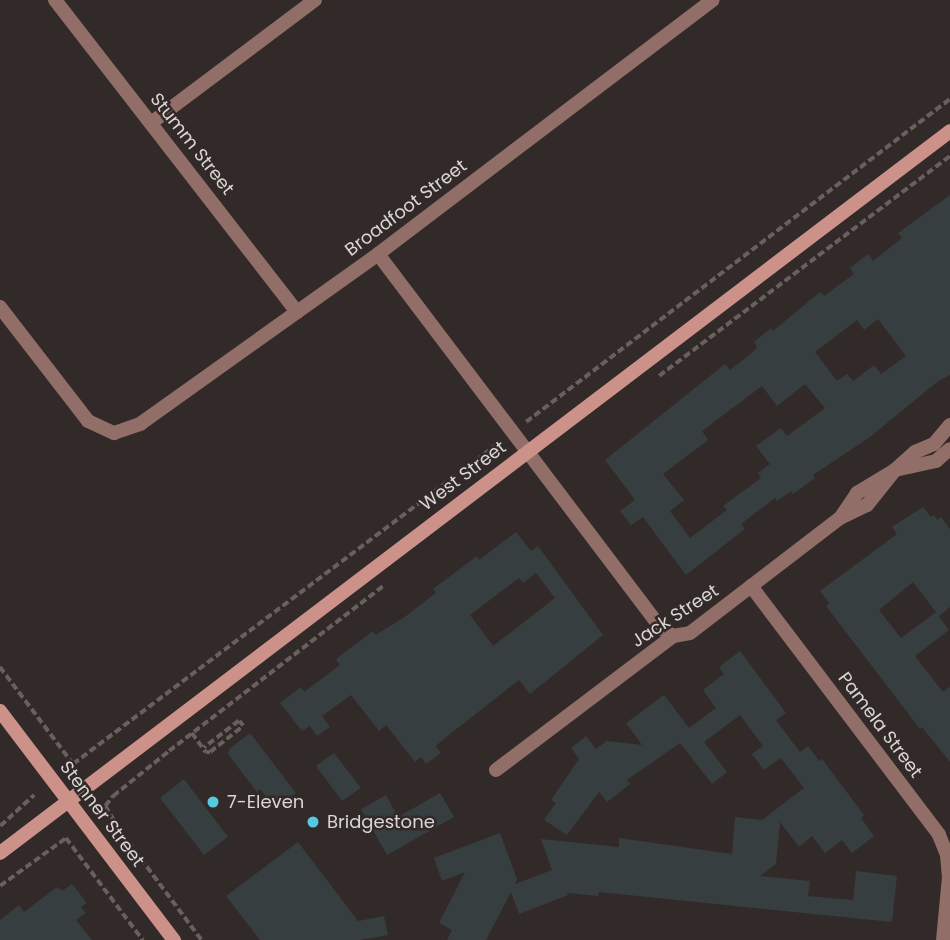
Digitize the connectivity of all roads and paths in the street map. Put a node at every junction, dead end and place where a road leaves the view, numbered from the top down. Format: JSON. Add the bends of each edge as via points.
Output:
{"nodes":[{"id":1,"x":55,"y":0,"type":"edge"},
{"id":2,"x":316,"y":0,"type":"edge"},
{"id":3,"x":713,"y":0,"type":"edge"},
{"id":4,"x":151,"y":123,"type":"junction"},
{"id":5,"x":950,"y":131,"type":"edge"},
{"id":6,"x":378,"y":254,"type":"junction"},
{"id":7,"x":0,"y":307,"type":"edge"},
{"id":8,"x":298,"y":312,"type":"junction"},
{"id":9,"x":950,"y":425,"type":"edge"},
{"id":10,"x":934,"y":444,"type":"junction"},
{"id":11,"x":527,"y":451,"type":"junction"},
{"id":12,"x":948,"y":457,"type":"edge"},
{"id":13,"x":895,"y":470,"type":"junction"},
{"id":14,"x":751,"y":586,"type":"junction"},
{"id":15,"x":673,"y":636,"type":"junction"},
{"id":16,"x":0,"y":667,"type":"edge"},
{"id":17,"x":0,"y":711,"type":"edge"},
{"id":18,"x":192,"y":733,"type":"dead end"},
{"id":19,"x":204,"y":748,"type":"junction"},
{"id":20,"x":73,"y":764,"type":"dead end"},
{"id":21,"x":496,"y":770,"type":"dead end"},
{"id":22,"x":34,"y":795,"type":"dead end"},
{"id":23,"x":68,"y":800,"type":"junction"},
{"id":24,"x":105,"y":806,"type":"dead end"},
{"id":25,"x":0,"y":826,"type":"edge"},
{"id":26,"x":945,"y":833,"type":"edge"},
{"id":27,"x":0,"y":853,"type":"edge"},
{"id":28,"x":0,"y":886,"type":"edge"},
{"id":29,"x":143,"y":940,"type":"edge"},
{"id":30,"x":174,"y":940,"type":"edge"},
{"id":31,"x":201,"y":940,"type":"edge"},
{"id":32,"x":943,"y":940,"type":"edge"}],
"edges":[{"from":1,"to":4,"type":"street","name":"Stumm Street"},
{"from":2,"to":4,"type":"street"},
{"from":3,"to":6,"type":"street","name":"Broadfoot Street"},
{"from":4,"to":8,"type":"street","name":"Stumm Street"},
{"from":5,"to":11,"type":"main road","name":"West Street"},
{"from":6,"to":8,"type":"street","name":"Broadfoot Street"},
{"from":6,"to":11,"type":"street"},
{"from":7,"to":8,"type":"street","name":"Broadfoot Street","via":[[88,421],[114,433],[140,424]]},
{"from":9,"to":10,"type":"street","name":"Jack Street"},
{"from":10,"to":12,"type":"street"},
{"from":10,"to":13,"type":"street","name":"Jack Street","via":[[915,452]]},
{"from":11,"to":15,"type":"street","via":[[662,629]]},
{"from":11,"to":23,"type":"main road","name":"West Street"},
{"from":12,"to":13,"type":"street"},
{"from":13,"to":14,"type":"street","name":"Jack Street","via":[[867,505]]},
{"from":14,"to":15,"type":"street","name":"Jack Street","via":[[690,633]]},
{"from":14,"to":26,"type":"street","name":"Pamela Street"},
{"from":15,"to":21,"type":"street","name":"Jack Street"},
{"from":16,"to":20,"type":"path"},
{"from":17,"to":23,"type":"main road","name":"Stenner Street"},
{"from":18,"to":19,"type":"path"},
{"from":19,"to":19,"type":"path","via":[[210,752],[243,726],[239,721]]},
{"from":22,"to":25,"type":"path"},
{"from":23,"to":27,"type":"main road","name":"West Street"},
{"from":23,"to":30,"type":"main road","name":"Stenner Street"},
{"from":24,"to":31,"type":"path"},
{"from":26,"to":32,"type":"street","name":"Pamela Street","via":[[949,877]]},
{"from":28,"to":29,"type":"path","via":[[66,838]]}]}
